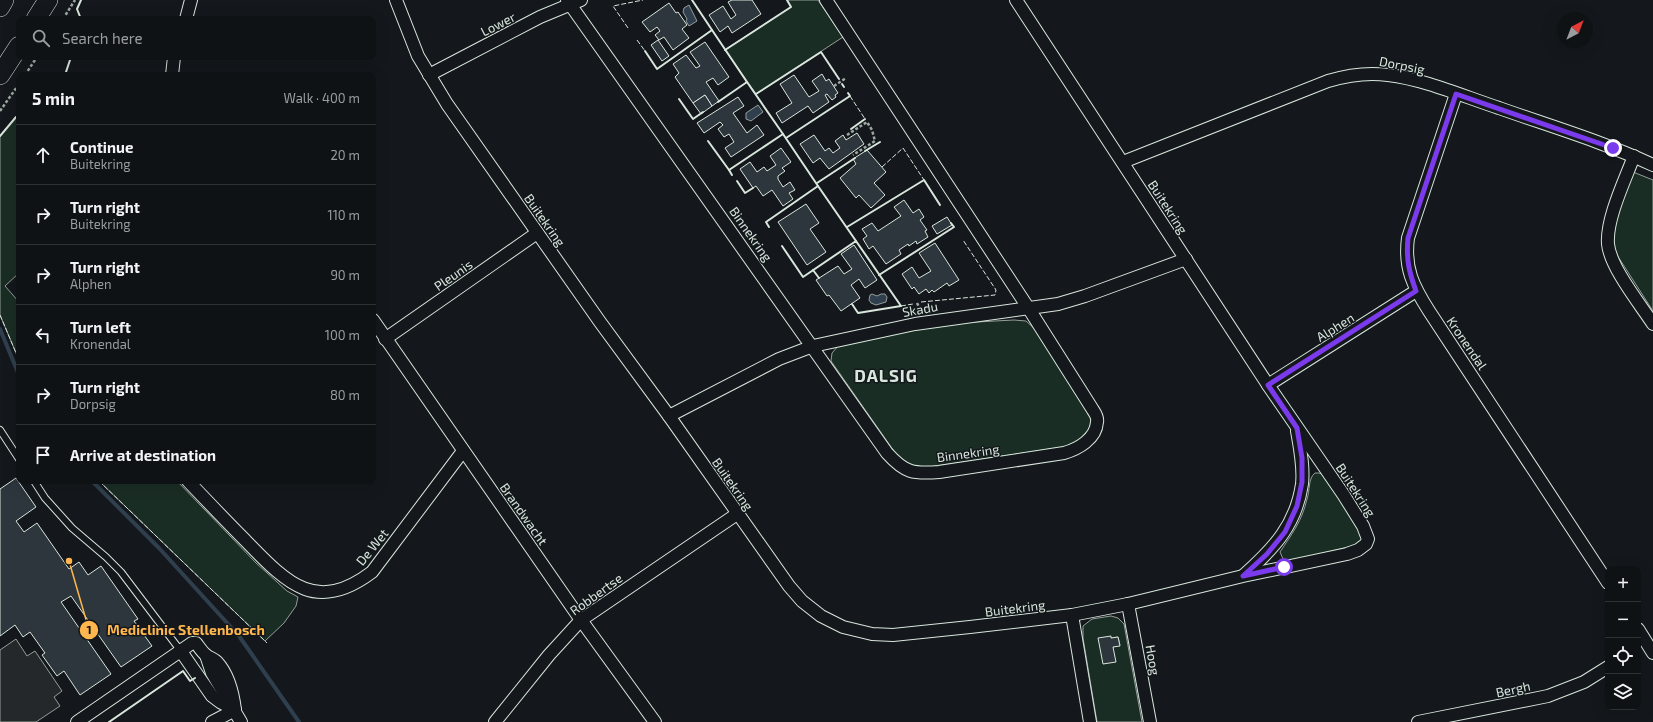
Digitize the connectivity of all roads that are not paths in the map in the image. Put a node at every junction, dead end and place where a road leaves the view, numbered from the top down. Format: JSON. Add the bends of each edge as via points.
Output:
{"nodes":[{"id":1,"x":4,"y":0,"type":"edge"},
{"id":2,"x":48,"y":0,"type":"edge"},
{"id":3,"x":191,"y":0,"type":"edge"},
{"id":4,"x":396,"y":0,"type":"edge"},
{"id":5,"x":826,"y":0,"type":"edge"},
{"id":6,"x":1016,"y":0,"type":"edge"},
{"id":7,"x":573,"y":1,"type":"edge"},
{"id":8,"x":0,"y":7,"type":"edge"},
{"id":9,"x":38,"y":16,"type":"edge"},
{"id":10,"x":187,"y":16,"type":"edge"},
{"id":11,"x":16,"y":51,"type":"edge"},
{"id":12,"x":174,"y":60,"type":"edge"},
{"id":13,"x":172,"y":72,"type":"edge"},
{"id":14,"x":0,"y":75,"type":"edge"},
{"id":15,"x":429,"y":75,"type":"junction"},
{"id":16,"x":1456,"y":94,"type":"junction"},
{"id":17,"x":1634,"y":156,"type":"junction"},
{"id":18,"x":1123,"y":162,"type":"junction"},
{"id":19,"x":1653,"y":166,"type":"edge"},
{"id":20,"x":537,"y":233,"type":"junction"},
{"id":21,"x":1186,"y":260,"type":"junction"},
{"id":22,"x":1416,"y":291,"type":"junction"},
{"id":23,"x":1029,"y":309,"type":"junction"},
{"id":24,"x":376,"y":324,"type":"edge"},
{"id":25,"x":1653,"y":324,"type":"edge"},
{"id":26,"x":386,"y":339,"type":"junction"},
{"id":27,"x":813,"y":346,"type":"junction"},
{"id":28,"x":1268,"y":385,"type":"junction"},
{"id":29,"x":669,"y":416,"type":"junction"},
{"id":30,"x":1297,"y":428,"type":"junction"},
{"id":31,"x":0,"y":430,"type":"edge"},
{"id":32,"x":463,"y":451,"type":"junction"},
{"id":33,"x":16,"y":454,"type":"edge"},
{"id":34,"x":36,"y":484,"type":"edge"},
{"id":35,"x":191,"y":484,"type":"edge"},
{"id":36,"x":737,"y":514,"type":"junction"},
{"id":37,"x":1243,"y":576,"type":"junction"},
{"id":38,"x":1605,"y":578,"type":"edge"},
{"id":39,"x":1128,"y":604,"type":"junction"},
{"id":40,"x":1072,"y":615,"type":"junction"},
{"id":41,"x":581,"y":620,"type":"junction"},
{"id":42,"x":1642,"y":645,"type":"edge"},
{"id":43,"x":180,"y":650,"type":"junction"},
{"id":44,"x":1653,"y":653,"type":"edge"},
{"id":45,"x":1605,"y":668,"type":"edge"},
{"id":46,"x":235,"y":710,"type":"junction"},
{"id":47,"x":77,"y":722,"type":"edge"},
{"id":48,"x":212,"y":722,"type":"edge"},
{"id":49,"x":241,"y":722,"type":"edge"},
{"id":50,"x":495,"y":722,"type":"edge"},
{"id":51,"x":655,"y":722,"type":"edge"},
{"id":52,"x":1090,"y":722,"type":"edge"},
{"id":53,"x":1150,"y":722,"type":"edge"},
{"id":54,"x":1418,"y":722,"type":"edge"}],
"edges":[{"from":1,"to":8,"type":"main road"},
{"from":2,"to":9,"type":"main road"},
{"from":3,"to":10,"type":"street"},
{"from":4,"to":15,"type":"street","name":"Buitekring","via":[[405,27]]},
{"from":5,"to":23,"type":"street","name":"Binnekring"},
{"from":6,"to":18,"type":"street","name":"Buitekring"},
{"from":7,"to":15,"type":"street","name":"Lower"},
{"from":7,"to":27,"type":"street","name":"Binnekring"},
{"from":11,"to":14,"type":"main road"},
{"from":12,"to":13,"type":"street"},
{"from":15,"to":20,"type":"street","name":"Buitekring"},
{"from":16,"to":17,"type":"street","name":"Dorpsig"},
{"from":16,"to":18,"type":"street","name":"Dorpsig","via":[[1408,78],[1370,73],[1348,75]]},
{"from":16,"to":22,"type":"street","name":"Kronendal","via":[[1408,238],[1408,270]]},
{"from":17,"to":19,"type":"street","name":"Dorpsig"},
{"from":17,"to":25,"type":"street","via":[[1612,216],[1608,245],[1620,273]]},
{"from":18,"to":21,"type":"street","name":"Buitekring"},
{"from":20,"to":26,"type":"street","name":"Pleunis"},
{"from":20,"to":29,"type":"street","name":"Buitekring"},
{"from":21,"to":23,"type":"street","name":"Skadu","via":[[1085,296]]},
{"from":21,"to":28,"type":"street","name":"Buitekring"},
{"from":22,"to":28,"type":"street","name":"Alphen"},
{"from":22,"to":38,"type":"street","name":"Kronendal"},
{"from":23,"to":27,"type":"street","name":"Skadu","via":[[915,324]]},
{"from":23,"to":27,"type":"street","name":"Binnekring","via":[[1094,410],[1098,421],[1094,433],[1077,449],[939,472],[919,473],[908,470],[897,464],[887,453]]},
{"from":24,"to":26,"type":"street","name":"Brandwacht"},
{"from":26,"to":32,"type":"street","name":"Brandwacht"},
{"from":27,"to":29,"type":"street","name":"Skadu","via":[[780,359]]},
{"from":28,"to":30,"type":"street","name":"Buitekring"},
{"from":29,"to":36,"type":"street","name":"Buitekring"},
{"from":30,"to":37,"type":"street","name":"Buitekring","via":[[1302,458],[1302,482],[1297,506],[1285,532],[1267,554]]},
{"from":30,"to":37,"type":"street","name":"Buitekring","via":[[1343,494],[1368,539],[1363,547],[1346,554]]},
{"from":31,"to":33,"type":"lane"},
{"from":32,"to":35,"type":"street","name":"De Wet","via":[[372,572],[344,588],[327,592],[311,591],[297,586],[277,573]]},
{"from":32,"to":41,"type":"street","name":"Brandwacht"},
{"from":34,"to":43,"type":"lane","via":[[68,523],[121,572]]},
{"from":36,"to":40,"type":"street","name":"Buitekring","via":[[788,586],[802,601],[821,616],[843,627],[872,634],[893,635]]},
{"from":36,"to":41,"type":"street","name":"Robbertse"},
{"from":37,"to":39,"type":"street","name":"Buitekring"},
{"from":39,"to":40,"type":"street","name":"Buitekring"},
{"from":39,"to":53,"type":"street","name":"Hoog"},
{"from":40,"to":52,"type":"street"},
{"from":41,"to":50,"type":"street","name":"Robbertse"},
{"from":41,"to":51,"type":"street","name":"Brandwacht"},
{"from":42,"to":44,"type":"street"},
{"from":43,"to":46,"type":"street","via":[[212,696]]},
{"from":43,"to":46,"type":"street","via":[[196,643],[206,655],[216,661],[229,681]]},
{"from":43,"to":47,"type":"street"},
{"from":45,"to":54,"type":"street","name":"Bergh","via":[[1584,682],[1548,696]]},
{"from":46,"to":48,"type":"street"},
{"from":46,"to":49,"type":"street"}]}
